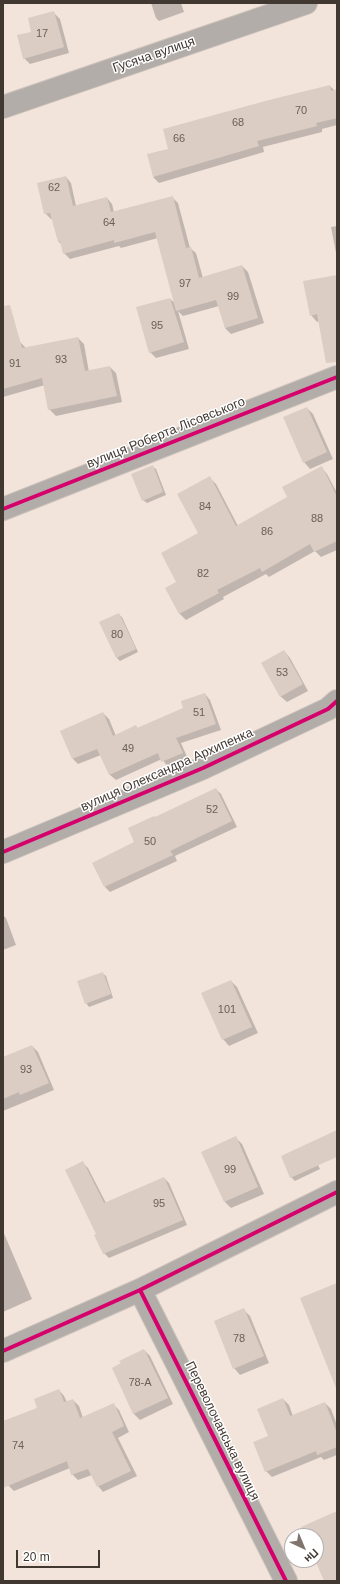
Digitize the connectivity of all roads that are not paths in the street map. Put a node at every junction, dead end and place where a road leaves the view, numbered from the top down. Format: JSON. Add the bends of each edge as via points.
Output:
{"nodes":[{"id":1,"x":306,"y":3,"type":"edge"},
{"id":2,"x":3,"y":107,"type":"edge"},
{"id":3,"x":337,"y":377,"type":"edge"},
{"id":4,"x":3,"y":508,"type":"edge"},
{"id":5,"x":337,"y":702,"type":"edge"},
{"id":6,"x":3,"y":852,"type":"edge"},
{"id":7,"x":337,"y":1192,"type":"edge"},
{"id":8,"x":140,"y":1290,"type":"junction"},
{"id":9,"x":3,"y":1351,"type":"edge"},
{"id":10,"x":286,"y":1581,"type":"edge"}],
"edges":[{"from":1,"to":2,"type":"street","name":"Гусяча вулиця"},
{"from":3,"to":4,"type":"street","name":"вулиця Роберта Лісовського"},
{"from":5,"to":6,"type":"street","name":"вулиця Олександра Архипенка","via":[[328,709],[203,768]]},
{"from":7,"to":8,"type":"street"},
{"from":8,"to":9,"type":"street"},
{"from":8,"to":10,"type":"street","name":"Переволочанська вулиця"}]}
